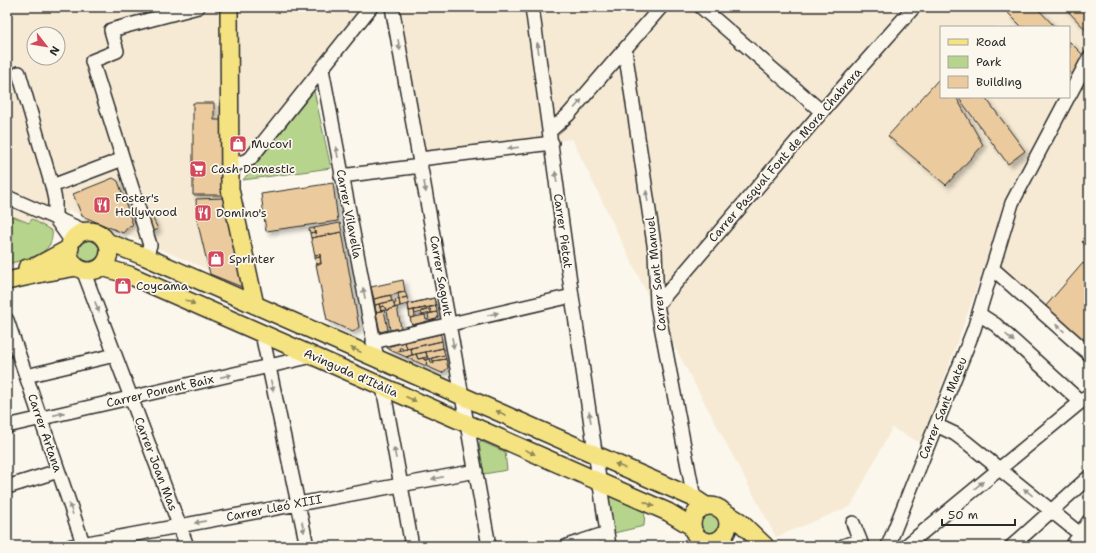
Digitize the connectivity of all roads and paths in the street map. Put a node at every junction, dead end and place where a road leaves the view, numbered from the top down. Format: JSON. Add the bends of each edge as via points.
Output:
{"nodes":[{"id":1,"x":198,"y":7,"type":"edge"},
{"id":2,"x":229,"y":7,"type":"edge"},
{"id":3,"x":371,"y":7,"type":"edge"},
{"id":4,"x":392,"y":7,"type":"edge"},
{"id":5,"x":532,"y":7,"type":"edge"},
{"id":6,"x":661,"y":7,"type":"edge"},
{"id":7,"x":701,"y":7,"type":"edge"},
{"id":8,"x":914,"y":7,"type":"edge"},
{"id":9,"x":625,"y":50,"type":"junction"},
{"id":10,"x":1089,"y":58,"type":"edge"},
{"id":11,"x":322,"y":69,"type":"junction"},
{"id":12,"x":18,"y":73,"type":"dead end"},
{"id":13,"x":1070,"y":94,"type":"edge"},
{"id":14,"x":1068,"y":98,"type":"edge"},
{"id":15,"x":821,"y":112,"type":"junction"},
{"id":16,"x":551,"y":137,"type":"junction"},
{"id":17,"x":123,"y":159,"type":"junction"},
{"id":18,"x":420,"y":162,"type":"junction"},
{"id":19,"x":229,"y":166,"type":"junction"},
{"id":20,"x":341,"y":176,"type":"junction"},
{"id":21,"x":52,"y":186,"type":"junction"},
{"id":22,"x":7,"y":197,"type":"edge"},
{"id":23,"x":55,"y":218,"type":"junction"},
{"id":24,"x":87,"y":232,"type":"junction"},
{"id":25,"x":107,"y":242,"type":"junction"},
{"id":26,"x":71,"y":245,"type":"junction"},
{"id":27,"x":146,"y":257,"type":"junction"},
{"id":28,"x":102,"y":267,"type":"junction"},
{"id":29,"x":992,"y":268,"type":"junction"},
{"id":30,"x":80,"y":269,"type":"junction"},
{"id":31,"x":7,"y":273,"type":"edge"},
{"id":32,"x":7,"y":282,"type":"edge"},
{"id":33,"x":572,"y":296,"type":"junction"},
{"id":34,"x":255,"y":305,"type":"junction"},
{"id":35,"x":657,"y":305,"type":"junction"},
{"id":36,"x":979,"y":314,"type":"junction"},
{"id":37,"x":7,"y":320,"type":"edge"},
{"id":38,"x":449,"y":324,"type":"junction"},
{"id":39,"x":262,"y":334,"type":"junction"},
{"id":40,"x":373,"y":342,"type":"junction"},
{"id":41,"x":1089,"y":354,"type":"edge"},
{"id":42,"x":115,"y":355,"type":"junction"},
{"id":43,"x":313,"y":356,"type":"junction"},
{"id":44,"x":377,"y":359,"type":"junction"},
{"id":45,"x":268,"y":366,"type":"junction"},
{"id":46,"x":26,"y":376,"type":"junction"},
{"id":47,"x":383,"y":387,"type":"junction"},
{"id":48,"x":131,"y":397,"type":"junction"},
{"id":49,"x":463,"y":397,"type":"junction"},
{"id":50,"x":1085,"y":398,"type":"edge"},
{"id":51,"x":40,"y":418,"type":"junction"},
{"id":52,"x":467,"y":424,"type":"junction"},
{"id":53,"x":936,"y":425,"type":"junction"},
{"id":54,"x":7,"y":426,"type":"edge"},
{"id":55,"x":596,"y":455,"type":"junction"},
{"id":56,"x":1000,"y":469,"type":"junction"},
{"id":57,"x":58,"y":471,"type":"junction"},
{"id":58,"x":476,"y":471,"type":"junction"},
{"id":59,"x":1089,"y":477,"type":"edge"},
{"id":60,"x":599,"y":482,"type":"junction"},
{"id":61,"x":401,"y":485,"type":"junction"},
{"id":62,"x":7,"y":487,"type":"edge"},
{"id":63,"x":700,"y":502,"type":"junction"},
{"id":64,"x":298,"y":504,"type":"junction"},
{"id":65,"x":1052,"y":511,"type":"junction"},
{"id":66,"x":724,"y":512,"type":"junction"},
{"id":67,"x":1089,"y":521,"type":"edge"},
{"id":68,"x":853,"y":523,"type":"dead end"},
{"id":69,"x":180,"y":526,"type":"junction"},
{"id":70,"x":691,"y":526,"type":"junction"},
{"id":71,"x":1080,"y":534,"type":"junction"},
{"id":72,"x":608,"y":540,"type":"edge"},
{"id":73,"x":702,"y":543,"type":"edge"},
{"id":74,"x":726,"y":543,"type":"edge"},
{"id":75,"x":861,"y":543,"type":"edge"},
{"id":76,"x":79,"y":545,"type":"edge"},
{"id":77,"x":187,"y":546,"type":"edge"},
{"id":78,"x":307,"y":546,"type":"edge"},
{"id":79,"x":412,"y":546,"type":"edge"},
{"id":80,"x":489,"y":546,"type":"edge"},
{"id":81,"x":567,"y":546,"type":"edge"},
{"id":82,"x":765,"y":546,"type":"edge"},
{"id":83,"x":844,"y":546,"type":"edge"},
{"id":84,"x":888,"y":546,"type":"edge"},
{"id":85,"x":906,"y":546,"type":"edge"},
{"id":86,"x":1012,"y":546,"type":"edge"},
{"id":87,"x":1072,"y":546,"type":"edge"}],
"edges":[{"from":1,"to":17,"type":"street","via":[[111,30],[117,51],[92,61]]},
{"from":2,"to":19,"type":"main road"},
{"from":3,"to":11,"type":"street"},
{"from":4,"to":18,"type":"street","name":"Carrer Sagunt","one_way":true},
{"from":16,"to":5,"type":"street","name":"Carrer Pietat","one_way":true},
{"from":6,"to":9,"type":"street"},
{"from":7,"to":15,"type":"street"},
{"from":8,"to":15,"type":"street","name":"Carrer Pasqual Font de Mora Chabrera"},
{"from":16,"to":9,"type":"street","one_way":true},
{"from":35,"to":9,"type":"street","name":"Carrer Sant Manuel","one_way":true,"via":[[655,251]]},
{"from":10,"to":13,"type":"street","name":"Carrer Sant Mateu"},
{"from":11,"to":19,"type":"street","via":[[250,159]]},
{"from":20,"to":11,"type":"street","name":"Carrer Vilavella","one_way":true},
{"from":12,"to":21,"type":"street"},
{"from":14,"to":29,"type":"street","name":"Carrer Sant Mateu","via":[[1012,203]]},
{"from":15,"to":35,"type":"street","name":"Carrer Pasqual Font de Mora Chabrera"},
{"from":16,"to":18,"type":"street","one_way":true},
{"from":33,"to":16,"type":"street","name":"Carrer Pietat","one_way":true},
{"from":17,"to":21,"type":"street"},
{"from":17,"to":27,"type":"street","via":[[150,245]]},
{"from":18,"to":20,"type":"street"},
{"from":18,"to":38,"type":"street","name":"Carrer Sagunt","one_way":true},
{"from":19,"to":34,"type":"main road","via":[[230,189]]},
{"from":40,"to":20,"type":"street","name":"Carrer Vilavella","one_way":true},
{"from":21,"to":23,"type":"street","via":[[56,200]]},
{"from":22,"to":23,"type":"street"},
{"from":23,"to":24,"type":"street"},
{"from":23,"to":26,"type":"street"},
{"from":24,"to":25,"type":"main road","via":[[99,234]]},
{"from":24,"to":26,"type":"main road","via":[[76,237]]},
{"from":25,"to":27,"type":"main road","name":"Avinguda d'Itàlia"},
{"from":25,"to":28,"type":"main road","via":[[109,256]]},
{"from":26,"to":30,"type":"main road","via":[[71,259]]},
{"from":26,"to":31,"type":"main road","via":[[36,266]]},
{"from":27,"to":34,"type":"main road","name":"Avinguda d'Itàlia"},
{"from":28,"to":30,"type":"main road","via":[[96,270]]},
{"from":28,"to":39,"type":"main road","name":"Avinguda d'Itàlia","one_way":true,"via":[[129,275]]},
{"from":29,"to":36,"type":"street","name":"Carrer Sant Mateu"},
{"from":41,"to":29,"type":"street","one_way":true},
{"from":30,"to":32,"type":"main road","via":[[43,273]]},
{"from":30,"to":42,"type":"street","name":"Carrer Joan Mas","one_way":true},
{"from":38,"to":33,"type":"street","one_way":true},
{"from":55,"to":33,"type":"street","name":"Carrer Pietat","one_way":true},
{"from":44,"to":34,"type":"main road","name":"Avinguda d'Itàlia","one_way":true},
{"from":35,"to":63,"type":"street","name":"Carrer Sant Manuel"},
{"from":36,"to":50,"type":"street","one_way":true},
{"from":36,"to":53,"type":"street","name":"Carrer Sant Mateu"},
{"from":37,"to":46,"type":"street","name":"Carrer Artana"},
{"from":38,"to":40,"type":"street"},
{"from":38,"to":49,"type":"street","name":"Carrer Sagunt","one_way":true},
{"from":39,"to":43,"type":"main road","name":"Avinguda d'Itàlia"},
{"from":39,"to":45,"type":"street"},
{"from":40,"to":44,"type":"street","name":"Carrer Vilavella"},
{"from":42,"to":46,"type":"street"},
{"from":42,"to":48,"type":"street","name":"Carrer Joan Mas"},
{"from":43,"to":45,"type":"street","name":"Carrer Ponent Baix"},
{"from":43,"to":47,"type":"main road","name":"Avinguda d'Itàlia"},
{"from":44,"to":49,"type":"main road","name":"Avinguda d'Itàlia"},
{"from":48,"to":45,"type":"street","name":"Carrer Ponent Baix","one_way":true},
{"from":45,"to":64,"type":"street","one_way":true},
{"from":46,"to":51,"type":"street","name":"Carrer Artana"},
{"from":47,"to":52,"type":"main road","name":"Avinguda d'Itàlia","one_way":true},
{"from":61,"to":47,"type":"street","one_way":true},
{"from":51,"to":48,"type":"street","name":"Carrer Ponent Baix","one_way":true},
{"from":48,"to":69,"type":"street","name":"Carrer Joan Mas"},
{"from":49,"to":52,"type":"street","name":"Carrer Sagunt"},
{"from":55,"to":49,"type":"main road","name":"Avinguda d'Itàlia","one_way":true},
{"from":50,"to":56,"type":"street"},
{"from":51,"to":54,"type":"street","name":"Carrer Ponent Baix"},
{"from":51,"to":57,"type":"street","name":"Carrer Artana"},
{"from":52,"to":58,"type":"street","name":"Carrer Sagunt"},
{"from":52,"to":60,"type":"main road","name":"Avinguda d'Itàlia","one_way":true},
{"from":53,"to":56,"type":"street","via":[[955,434]]},
{"from":53,"to":84,"type":"street","name":"Carrer Sant Mateu"},
{"from":55,"to":60,"type":"street"},
{"from":63,"to":55,"type":"main road","name":"Avinguda d'Itàlia","one_way":true},
{"from":65,"to":56,"type":"street","one_way":true},
{"from":85,"to":56,"type":"street","one_way":true},
{"from":57,"to":62,"type":"street"},
{"from":76,"to":57,"type":"street","name":"Carrer Artana","one_way":true},
{"from":58,"to":61,"type":"street","name":"Carrer Lleó XIII","one_way":true},
{"from":58,"to":80,"type":"street","name":"Carrer Sagunt"},
{"from":59,"to":65,"type":"street"},
{"from":60,"to":70,"type":"main road","name":"Avinguda d'Itàlia","one_way":true,"via":[[668,512]]},
{"from":60,"to":72,"type":"street"},
{"from":61,"to":64,"type":"street","name":"Carrer Lleó XIII"},
{"from":61,"to":79,"type":"street"},
{"from":63,"to":66,"type":"main road"},
{"from":63,"to":70,"type":"main road"},
{"from":64,"to":69,"type":"street","name":"Carrer Lleó XIII","one_way":true},
{"from":64,"to":78,"type":"street","one_way":true},
{"from":65,"to":71,"type":"street"},
{"from":65,"to":86,"type":"street"},
{"from":66,"to":74,"type":"main road","via":[[727,518],[727,530],[724,535]]},
{"from":66,"to":82,"type":"main road","via":[[739,521]]},
{"from":67,"to":71,"type":"street"},
{"from":68,"to":75,"type":"street"},
{"from":69,"to":76,"type":"street","name":"Carrer Lleó XIII"},
{"from":69,"to":77,"type":"street","name":"Carrer Joan Mas"},
{"from":70,"to":73,"type":"main road"},
{"from":71,"to":87,"type":"street"},
{"from":72,"to":81,"type":"street"},
{"from":73,"to":74,"type":"main road"},
{"from":75,"to":83,"type":"street"}]}
